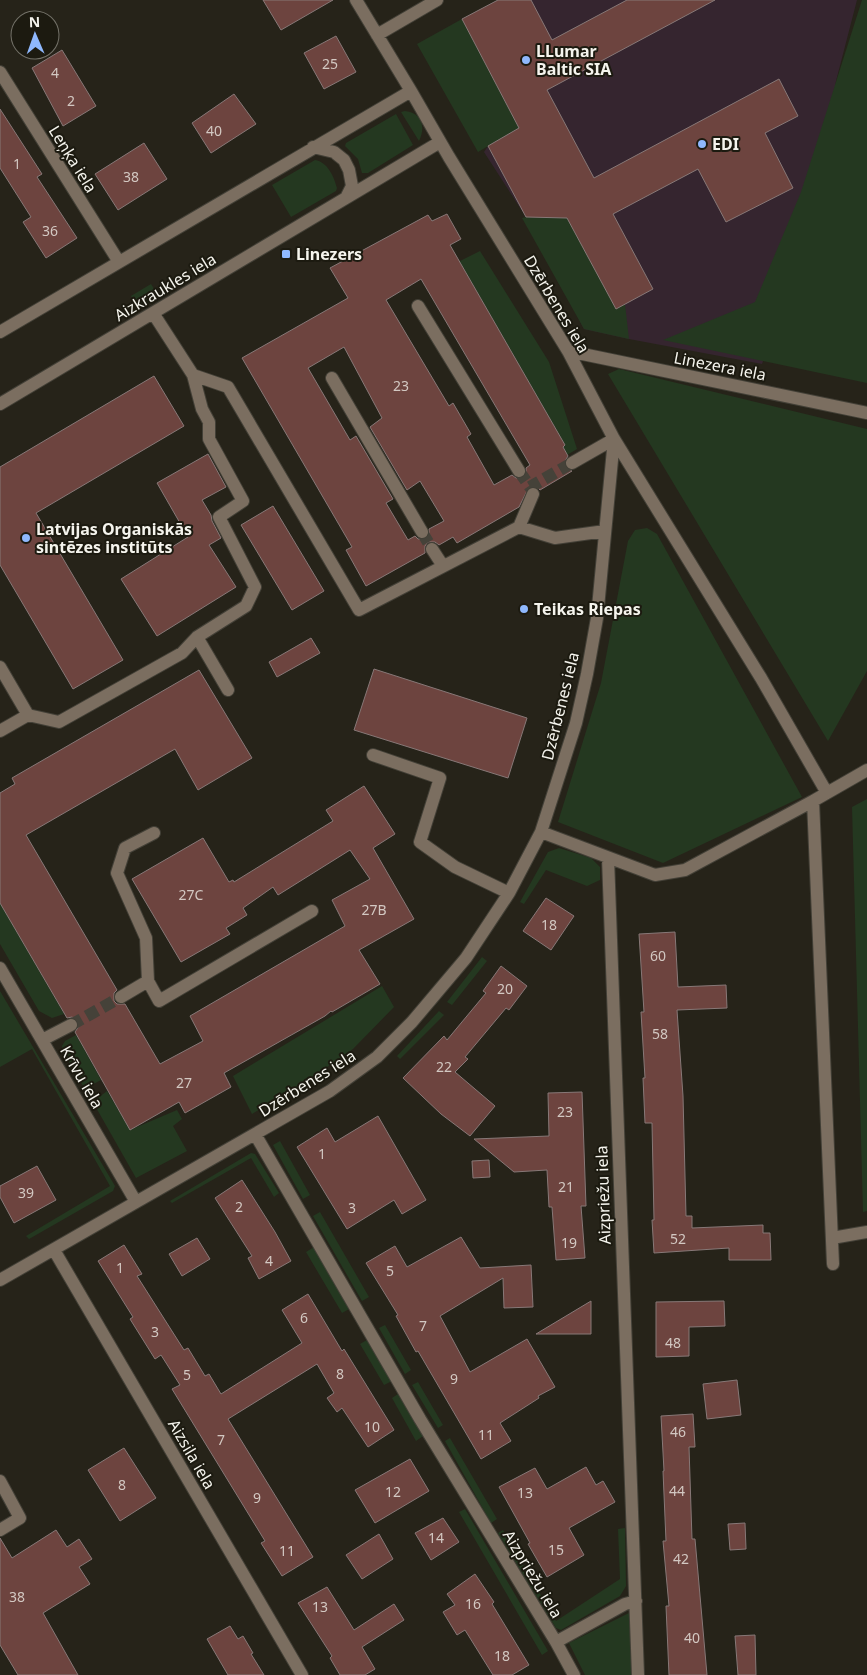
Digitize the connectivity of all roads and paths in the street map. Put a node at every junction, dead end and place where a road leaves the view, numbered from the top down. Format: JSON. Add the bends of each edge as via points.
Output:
{"nodes":[{"id":1,"x":356,"y":0,"type":"edge"},
{"id":2,"x":437,"y":0,"type":"edge"},
{"id":3,"x":377,"y":35,"type":"junction"},
{"id":4,"x":0,"y":72,"type":"edge"},
{"id":5,"x":411,"y":91,"type":"junction"},
{"id":6,"x":440,"y":142,"type":"junction"},
{"id":7,"x":313,"y":147,"type":"junction"},
{"id":8,"x":346,"y":198,"type":"junction"},
{"id":9,"x":119,"y":262,"type":"junction"},
{"id":10,"x":418,"y":306,"type":"dead end"},
{"id":11,"x":153,"y":313,"type":"junction"},
{"id":12,"x":0,"y":332,"type":"edge"},
{"id":13,"x":568,"y":351,"type":"junction"},
{"id":14,"x":193,"y":375,"type":"junction"},
{"id":15,"x":332,"y":378,"type":"dead end"},
{"id":16,"x":0,"y":404,"type":"edge"},
{"id":17,"x":867,"y":413,"type":"edge"},
{"id":18,"x":614,"y":439,"type":"junction"},
{"id":19,"x":572,"y":463,"type":"tunnel mouth"},
{"id":20,"x":520,"y":471,"type":"tunnel mouth"},
{"id":21,"x":534,"y":494,"type":"dead end"},
{"id":22,"x":519,"y":527,"type":"junction"},
{"id":23,"x":605,"y":531,"type":"junction"},
{"id":24,"x":422,"y":532,"type":"tunnel mouth"},
{"id":25,"x":432,"y":549,"type":"tunnel mouth"},
{"id":26,"x":443,"y":566,"type":"junction"},
{"id":27,"x":197,"y":637,"type":"junction"},
{"id":28,"x":0,"y":667,"type":"edge"},
{"id":29,"x":228,"y":690,"type":"dead end"},
{"id":30,"x":28,"y":715,"type":"junction"},
{"id":31,"x":0,"y":731,"type":"edge"},
{"id":32,"x":373,"y":754,"type":"dead end"},
{"id":33,"x":867,"y":770,"type":"edge"},
{"id":34,"x":826,"y":793,"type":"junction"},
{"id":35,"x":813,"y":801,"type":"junction"},
{"id":36,"x":542,"y":832,"type":"junction"},
{"id":37,"x":154,"y":833,"type":"dead end"},
{"id":38,"x":608,"y":858,"type":"junction"},
{"id":39,"x":508,"y":893,"type":"junction"},
{"id":40,"x":312,"y":911,"type":"dead end"},
{"id":41,"x":0,"y":968,"type":"edge"},
{"id":42,"x":148,"y":981,"type":"junction"},
{"id":43,"x":121,"y":997,"type":"tunnel mouth"},
{"id":44,"x":70,"y":1025,"type":"tunnel mouth"},
{"id":45,"x":42,"y":1040,"type":"junction"},
{"id":46,"x":255,"y":1134,"type":"junction"},
{"id":47,"x":136,"y":1202,"type":"junction"},
{"id":48,"x":867,"y":1232,"type":"edge"},
{"id":49,"x":832,"y":1238,"type":"junction"},
{"id":50,"x":54,"y":1250,"type":"junction"},
{"id":51,"x":833,"y":1264,"type":"dead end"},
{"id":52,"x":0,"y":1280,"type":"edge"},
{"id":53,"x":0,"y":1481,"type":"edge"},
{"id":54,"x":0,"y":1530,"type":"edge"},
{"id":55,"x":636,"y":1601,"type":"junction"},
{"id":56,"x":556,"y":1642,"type":"junction"},
{"id":57,"x":302,"y":1675,"type":"edge"},
{"id":58,"x":574,"y":1675,"type":"edge"},
{"id":59,"x":638,"y":1675,"type":"edge"}],
"edges":[{"from":1,"to":3,"type":"street","name":"Dzērbenes iela"},
{"from":2,"to":3,"type":"street"},
{"from":3,"to":5,"type":"street","name":"Dzērbenes iela"},
{"from":4,"to":9,"type":"street","name":"Leņķa iela"},
{"from":5,"to":6,"type":"street","name":"Dzērbenes iela"},
{"from":5,"to":7,"type":"street"},
{"from":6,"to":8,"type":"street","name":"Aizkraukles iela"},
{"from":6,"to":13,"type":"street","name":"Dzērbenes iela"},
{"from":7,"to":8,"type":"street","via":[[334,152],[344,160],[352,186]]},
{"from":7,"to":9,"type":"street"},
{"from":8,"to":11,"type":"street","name":"Aizkraukles iela"},
{"from":9,"to":12,"type":"street"},
{"from":10,"to":20,"type":"street"},
{"from":11,"to":14,"type":"street"},
{"from":11,"to":16,"type":"street","name":"Aizkraukles iela"},
{"from":13,"to":17,"type":"street","name":"Linezera iela"},
{"from":13,"to":18,"type":"street","name":"Dzērbenes iela"},
{"from":14,"to":26,"type":"street","via":[[228,388],[359,610]]},
{"from":14,"to":27,"type":"street","via":[[209,422],[209,439],[243,501],[219,517],[255,587],[246,606]]},
{"from":15,"to":24,"type":"street"},
{"from":18,"to":19,"type":"street"},
{"from":18,"to":23,"type":"street","name":"Dzērbenes iela"},
{"from":18,"to":34,"type":"street","via":[[761,678]]},
{"from":21,"to":22,"type":"street"},
{"from":22,"to":23,"type":"street","via":[[555,538]]},
{"from":22,"to":26,"type":"street"},
{"from":23,"to":36,"type":"street","name":"Dzērbenes iela","via":[[597,618],[587,674],[576,723]]},
{"from":25,"to":26,"type":"street"},
{"from":27,"to":29,"type":"street"},
{"from":27,"to":30,"type":"street","via":[[182,653],[59,722]]},
{"from":28,"to":30,"type":"street"},
{"from":30,"to":31,"type":"street"},
{"from":32,"to":39,"type":"street","via":[[440,778],[420,842],[456,867]]},
{"from":33,"to":34,"type":"street"},
{"from":34,"to":35,"type":"street"},
{"from":35,"to":38,"type":"street","via":[[686,870],[655,875]]},
{"from":35,"to":49,"type":"street"},
{"from":36,"to":38,"type":"street"},
{"from":36,"to":39,"type":"street","name":"Dzērbenes iela"},
{"from":37,"to":42,"type":"street","via":[[125,848],[117,872],[146,938]]},
{"from":38,"to":55,"type":"street","name":"Aizpriežu iela"},
{"from":39,"to":46,"type":"street","name":"Dzērbenes iela","via":[[466,958],[412,1022],[376,1057],[330,1091]]},
{"from":40,"to":42,"type":"street","via":[[159,1001]]},
{"from":41,"to":45,"type":"street","name":"Krīvu iela"},
{"from":42,"to":43,"type":"street"},
{"from":44,"to":45,"type":"street"},
{"from":45,"to":47,"type":"street","name":"Krīvu iela"},
{"from":46,"to":47,"type":"street","name":"Dzērbenes iela"},
{"from":46,"to":56,"type":"street","name":"Aizpriežu iela","via":[[420,1420]]},
{"from":47,"to":50,"type":"street","name":"Dzērbenes iela"},
{"from":48,"to":49,"type":"street"},
{"from":49,"to":51,"type":"street"},
{"from":50,"to":52,"type":"street","name":"Dzērbenes iela"},
{"from":50,"to":57,"type":"street","name":"Aizsila iela"},
{"from":53,"to":54,"type":"street","via":[[20,1518]]},
{"from":55,"to":56,"type":"street","name":"Aizpriežu iela","via":[[624,1604]]},
{"from":55,"to":59,"type":"street","name":"Aizpriežu iela"},
{"from":56,"to":58,"type":"street","name":"Aizpriežu iela"}]}
